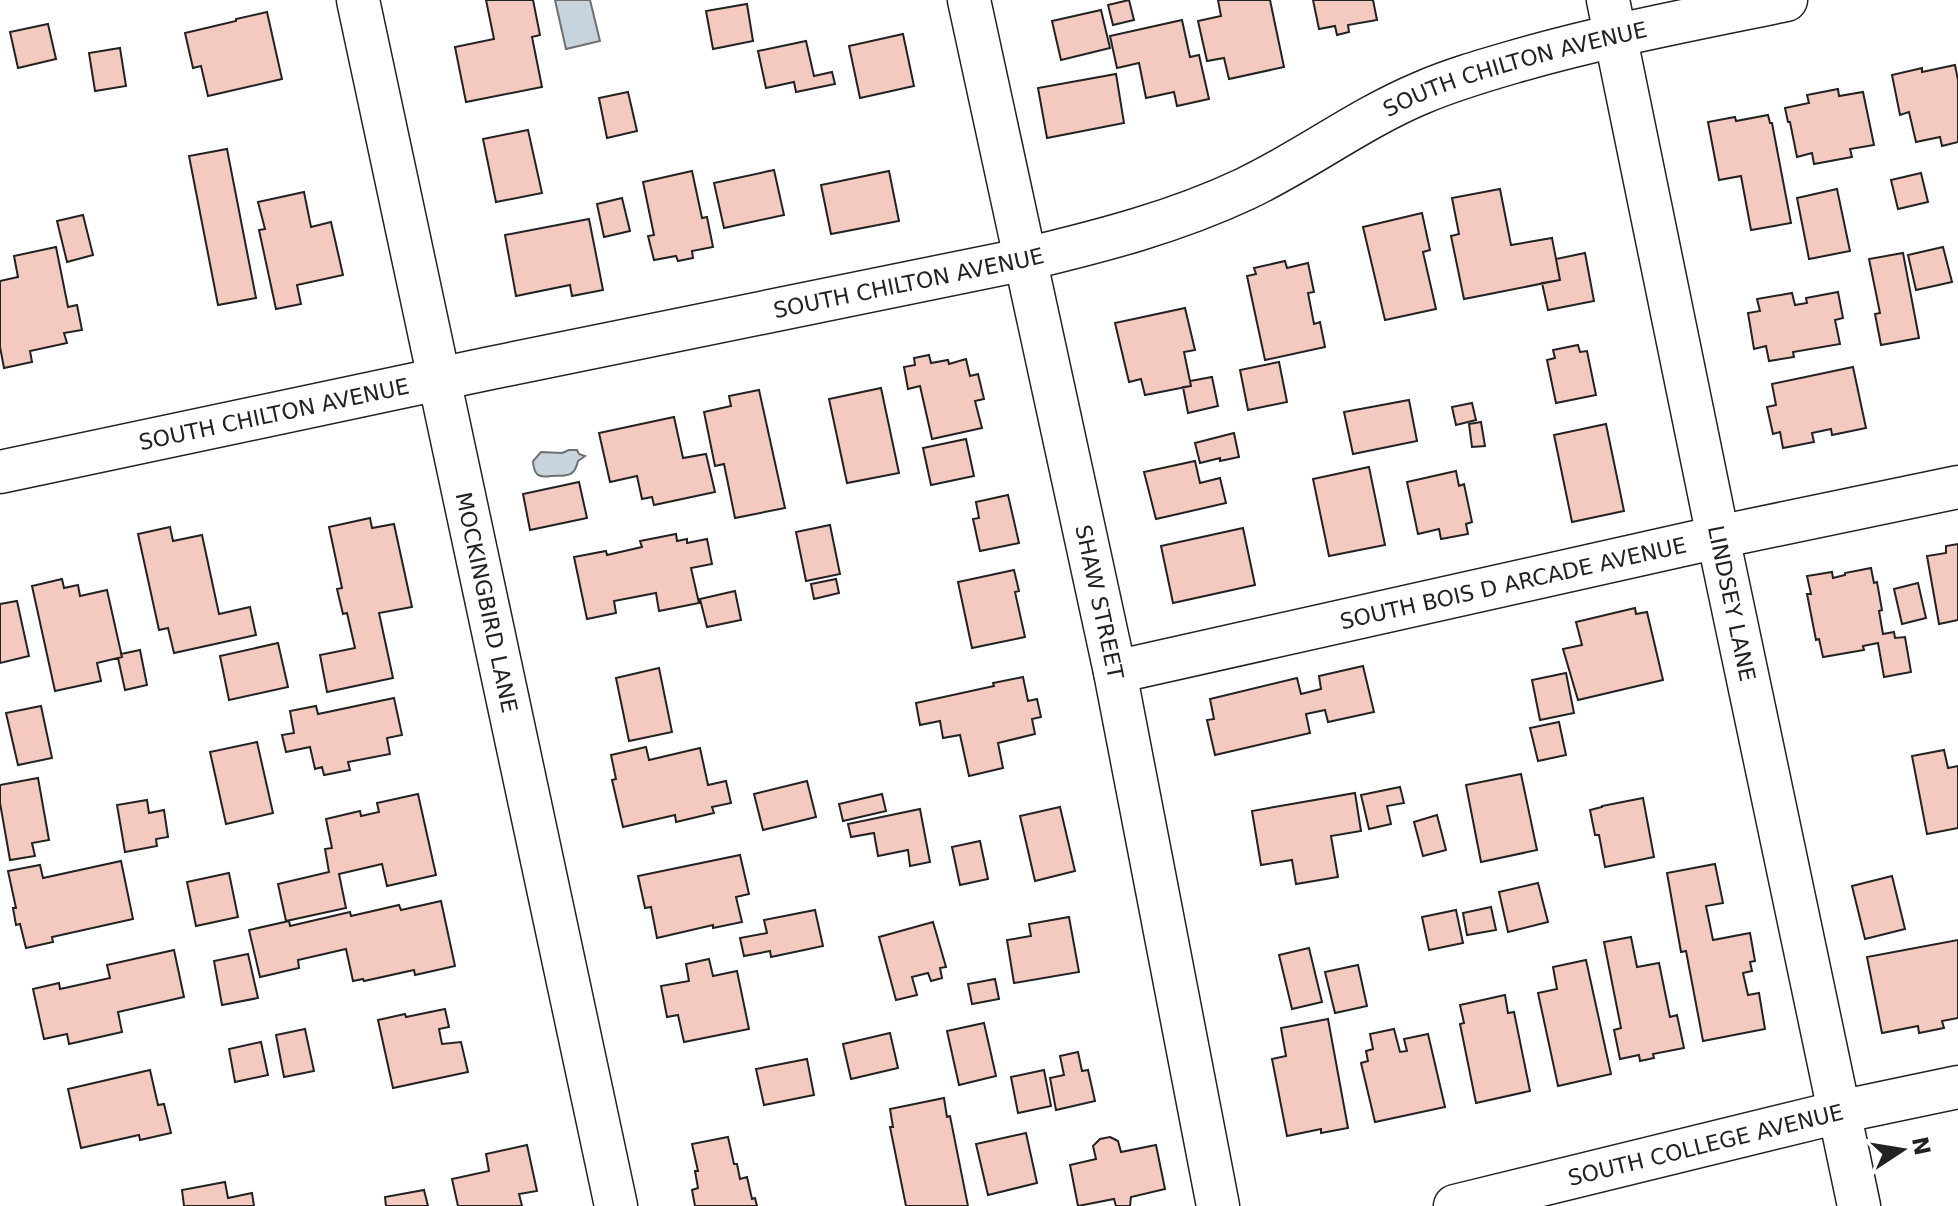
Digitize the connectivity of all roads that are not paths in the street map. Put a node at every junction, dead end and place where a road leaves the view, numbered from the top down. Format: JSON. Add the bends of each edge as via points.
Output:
{"nodes":[{"id":1,"x":358,"y":0,"type":"edge"},
{"id":2,"x":969,"y":0,"type":"edge"},
{"id":3,"x":1786,"y":0,"type":"edge"},
{"id":4,"x":1611,"y":18,"type":"edge"},
{"id":5,"x":1026,"y":259,"type":"junction"},
{"id":6,"x":440,"y":379,"type":"junction"},
{"id":7,"x":0,"y":472,"type":"edge"},
{"id":8,"x":1958,"y":487,"type":"edge"},
{"id":9,"x":1718,"y":537,"type":"junction"},
{"id":10,"x":1115,"y":672,"type":"junction"},
{"id":11,"x":1958,"y":1087,"type":"edge"},
{"id":12,"x":1839,"y":1112,"type":"junction"},
{"id":13,"x":616,"y":1206,"type":"edge"},
{"id":14,"x":1218,"y":1206,"type":"edge"},
{"id":15,"x":1455,"y":1206,"type":"edge"},
{"id":16,"x":1859,"y":1206,"type":"edge"}],
"edges":[{"from":1,"to":6,"type":"street","name":"MOCKINGBIRD LANE"},
{"from":2,"to":5,"type":"street","name":"SHAW STREET"},
{"from":3,"to":4,"type":"street","name":"SOUTH CHILTON AVENUE"},
{"from":4,"to":5,"type":"street","name":"SOUTH CHILTON AVENUE","via":[[1574,44],[1421,93],[1206,206]]},
{"from":4,"to":9,"type":"street","name":"LINDSEY LANE"},
{"from":5,"to":6,"type":"street","name":"SOUTH CHILTON AVENUE"},
{"from":5,"to":10,"type":"street","name":"SHAW STREET"},
{"from":6,"to":7,"type":"street","name":"SOUTH CHILTON AVENUE"},
{"from":6,"to":13,"type":"street","name":"MOCKINGBIRD LANE"},
{"from":8,"to":9,"type":"street","name":"SOUTH BOIS D ARCADE AVENUE"},
{"from":9,"to":10,"type":"street","name":"SOUTH BOIS D ARCADE AVENUE"},
{"from":9,"to":12,"type":"street","name":"LINDSEY LANE"},
{"from":10,"to":14,"type":"street","name":"SHAW STREET"},
{"from":11,"to":12,"type":"street","name":"SOUTH COLLEGE AVENUE"},
{"from":12,"to":15,"type":"street","name":"SOUTH COLLEGE AVENUE"},
{"from":12,"to":16,"type":"street","name":"LINDSEY LANE"}]}
